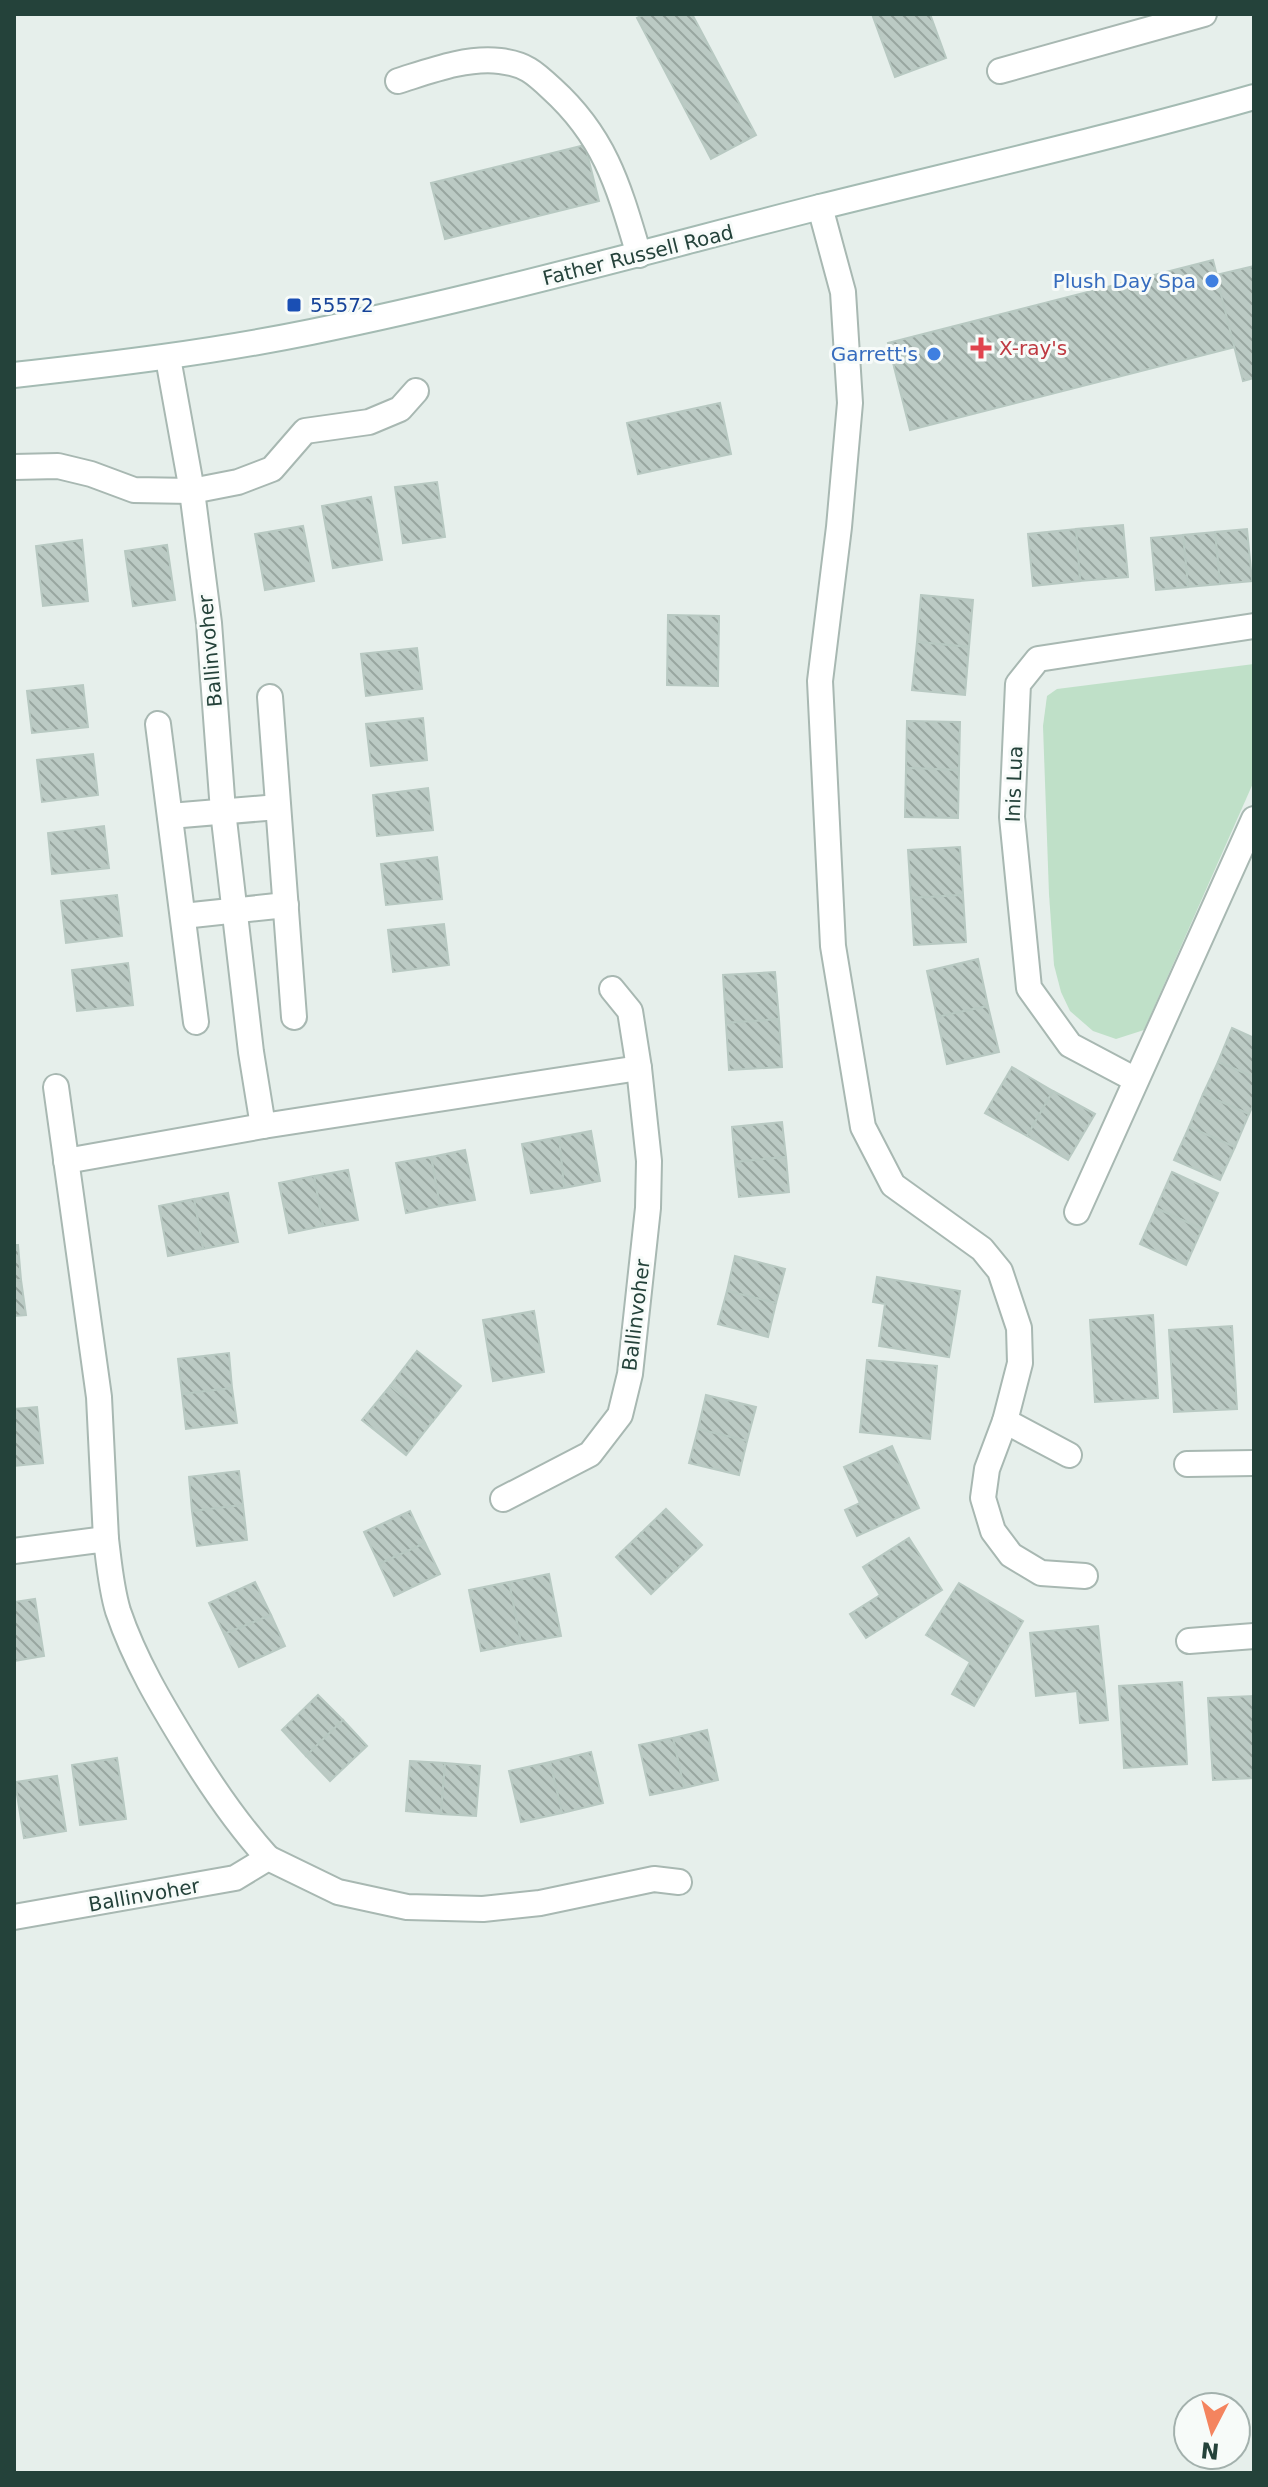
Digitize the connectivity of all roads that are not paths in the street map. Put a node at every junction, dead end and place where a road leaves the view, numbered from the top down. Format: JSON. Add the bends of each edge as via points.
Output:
{"nodes":[{"id":1,"x":1204,"y":14,"type":"edge"},
{"id":2,"x":1000,"y":71,"type":"dead end"},
{"id":3,"x":398,"y":81,"type":"dead end"},
{"id":4,"x":1254,"y":97,"type":"edge"},
{"id":5,"x":820,"y":207,"type":"junction"},
{"id":6,"x":639,"y":255,"type":"junction"},
{"id":7,"x":168,"y":358,"type":"junction"},
{"id":8,"x":14,"y":375,"type":"edge"},
{"id":9,"x":416,"y":391,"type":"dead end"},
{"id":10,"x":14,"y":467,"type":"edge"},
{"id":11,"x":192,"y":491,"type":"junction"},
{"id":12,"x":1254,"y":626,"type":"edge"},
{"id":13,"x":270,"y":697,"type":"dead end"},
{"id":14,"x":158,"y":724,"type":"dead end"},
{"id":15,"x":278,"y":807,"type":"junction"},
{"id":16,"x":223,"y":811,"type":"junction"},
{"id":17,"x":170,"y":816,"type":"junction"},
{"id":18,"x":1254,"y":819,"type":"edge"},
{"id":19,"x":1244,"y":870,"type":"edge"},
{"id":20,"x":286,"y":905,"type":"junction"},
{"id":21,"x":235,"y":910,"type":"junction"},
{"id":22,"x":183,"y":916,"type":"junction"},
{"id":23,"x":612,"y":989,"type":"dead end"},
{"id":24,"x":294,"y":1017,"type":"dead end"},
{"id":25,"x":196,"y":1022,"type":"dead end"},
{"id":26,"x":639,"y":1068,"type":"junction"},
{"id":27,"x":1136,"y":1080,"type":"junction"},
{"id":28,"x":56,"y":1087,"type":"dead end"},
{"id":29,"x":263,"y":1126,"type":"junction"},
{"id":30,"x":66,"y":1161,"type":"junction"},
{"id":31,"x":1077,"y":1212,"type":"dead end"},
{"id":32,"x":1005,"y":1421,"type":"junction"},
{"id":33,"x":1069,"y":1455,"type":"dead end"},
{"id":34,"x":1254,"y":1463,"type":"edge"},
{"id":35,"x":1187,"y":1464,"type":"dead end"},
{"id":36,"x":503,"y":1499,"type":"dead end"},
{"id":37,"x":106,"y":1539,"type":"junction"},
{"id":38,"x":14,"y":1551,"type":"edge"},
{"id":39,"x":1085,"y":1576,"type":"dead end"},
{"id":40,"x":1254,"y":1636,"type":"edge"},
{"id":41,"x":1189,"y":1641,"type":"dead end"},
{"id":42,"x":268,"y":1858,"type":"junction"},
{"id":43,"x":679,"y":1882,"type":"dead end"},
{"id":44,"x":14,"y":1917,"type":"edge"}],
"edges":[{"from":1,"to":2,"type":"street"},
{"from":3,"to":6,"type":"street","via":[[449,65],[498,60],[529,67],[574,108],[606,157]]},
{"from":4,"to":5,"type":"street","name":"Father Russell Road"},
{"from":5,"to":6,"type":"street","name":"Father Russell Road"},
{"from":5,"to":32,"type":"street","via":[[843,292],[850,403],[820,681],[833,946],[863,1127],[893,1185],[982,1249],[1000,1271],[1019,1328],[1020,1363]]},
{"from":6,"to":7,"type":"street","name":"Father Russell Road","via":[[310,332]]},
{"from":7,"to":8,"type":"street","name":"Father Russell Road"},
{"from":7,"to":11,"type":"street","name":"Ballinvoher"},
{"from":9,"to":11,"type":"street","via":[[400,409],[369,422],[305,431],[272,469]]},
{"from":10,"to":11,"type":"street","via":[[58,466],[134,490]]},
{"from":11,"to":16,"type":"street","name":"Ballinvoher","via":[[209,623]]},
{"from":12,"to":27,"type":"street","name":"Inis Lua","via":[[1038,659],[1018,684],[1012,817],[1029,988],[1070,1045]]},
{"from":13,"to":15,"type":"street"},
{"from":14,"to":17,"type":"street"},
{"from":15,"to":16,"type":"street"},
{"from":15,"to":20,"type":"street"},
{"from":16,"to":17,"type":"street"},
{"from":16,"to":21,"type":"street","name":"Ballinvoher"},
{"from":17,"to":22,"type":"street"},
{"from":18,"to":19,"type":"street"},
{"from":19,"to":27,"type":"street"},
{"from":20,"to":21,"type":"street"},
{"from":20,"to":24,"type":"street"},
{"from":21,"to":22,"type":"street"},
{"from":21,"to":29,"type":"street","name":"Ballinvoher"},
{"from":22,"to":25,"type":"street"},
{"from":23,"to":26,"type":"street","name":"Ballinvoher","via":[[630,1011]]},
{"from":26,"to":29,"type":"street"},
{"from":26,"to":36,"type":"street","name":"Ballinvoher","via":[[649,1161],[648,1208],[630,1374],[620,1415],[590,1454]]},
{"from":27,"to":31,"type":"street"},
{"from":28,"to":30,"type":"street"},
{"from":29,"to":30,"type":"street"},
{"from":30,"to":37,"type":"street","via":[[99,1397]]},
{"from":32,"to":33,"type":"street"},
{"from":32,"to":39,"type":"street","via":[[987,1469],[983,1498],[993,1531],[1011,1555],[1041,1573]]},
{"from":34,"to":35,"type":"street"},
{"from":37,"to":38,"type":"street"},
{"from":37,"to":42,"type":"street","via":[[118,1611],[147,1683],[244,1832]]},
{"from":40,"to":41,"type":"street"},
{"from":42,"to":43,"type":"street","via":[[338,1892],[407,1907],[483,1909],[654,1879]]},
{"from":42,"to":44,"type":"street","name":"Ballinvoher","via":[[235,1878]]}]}
